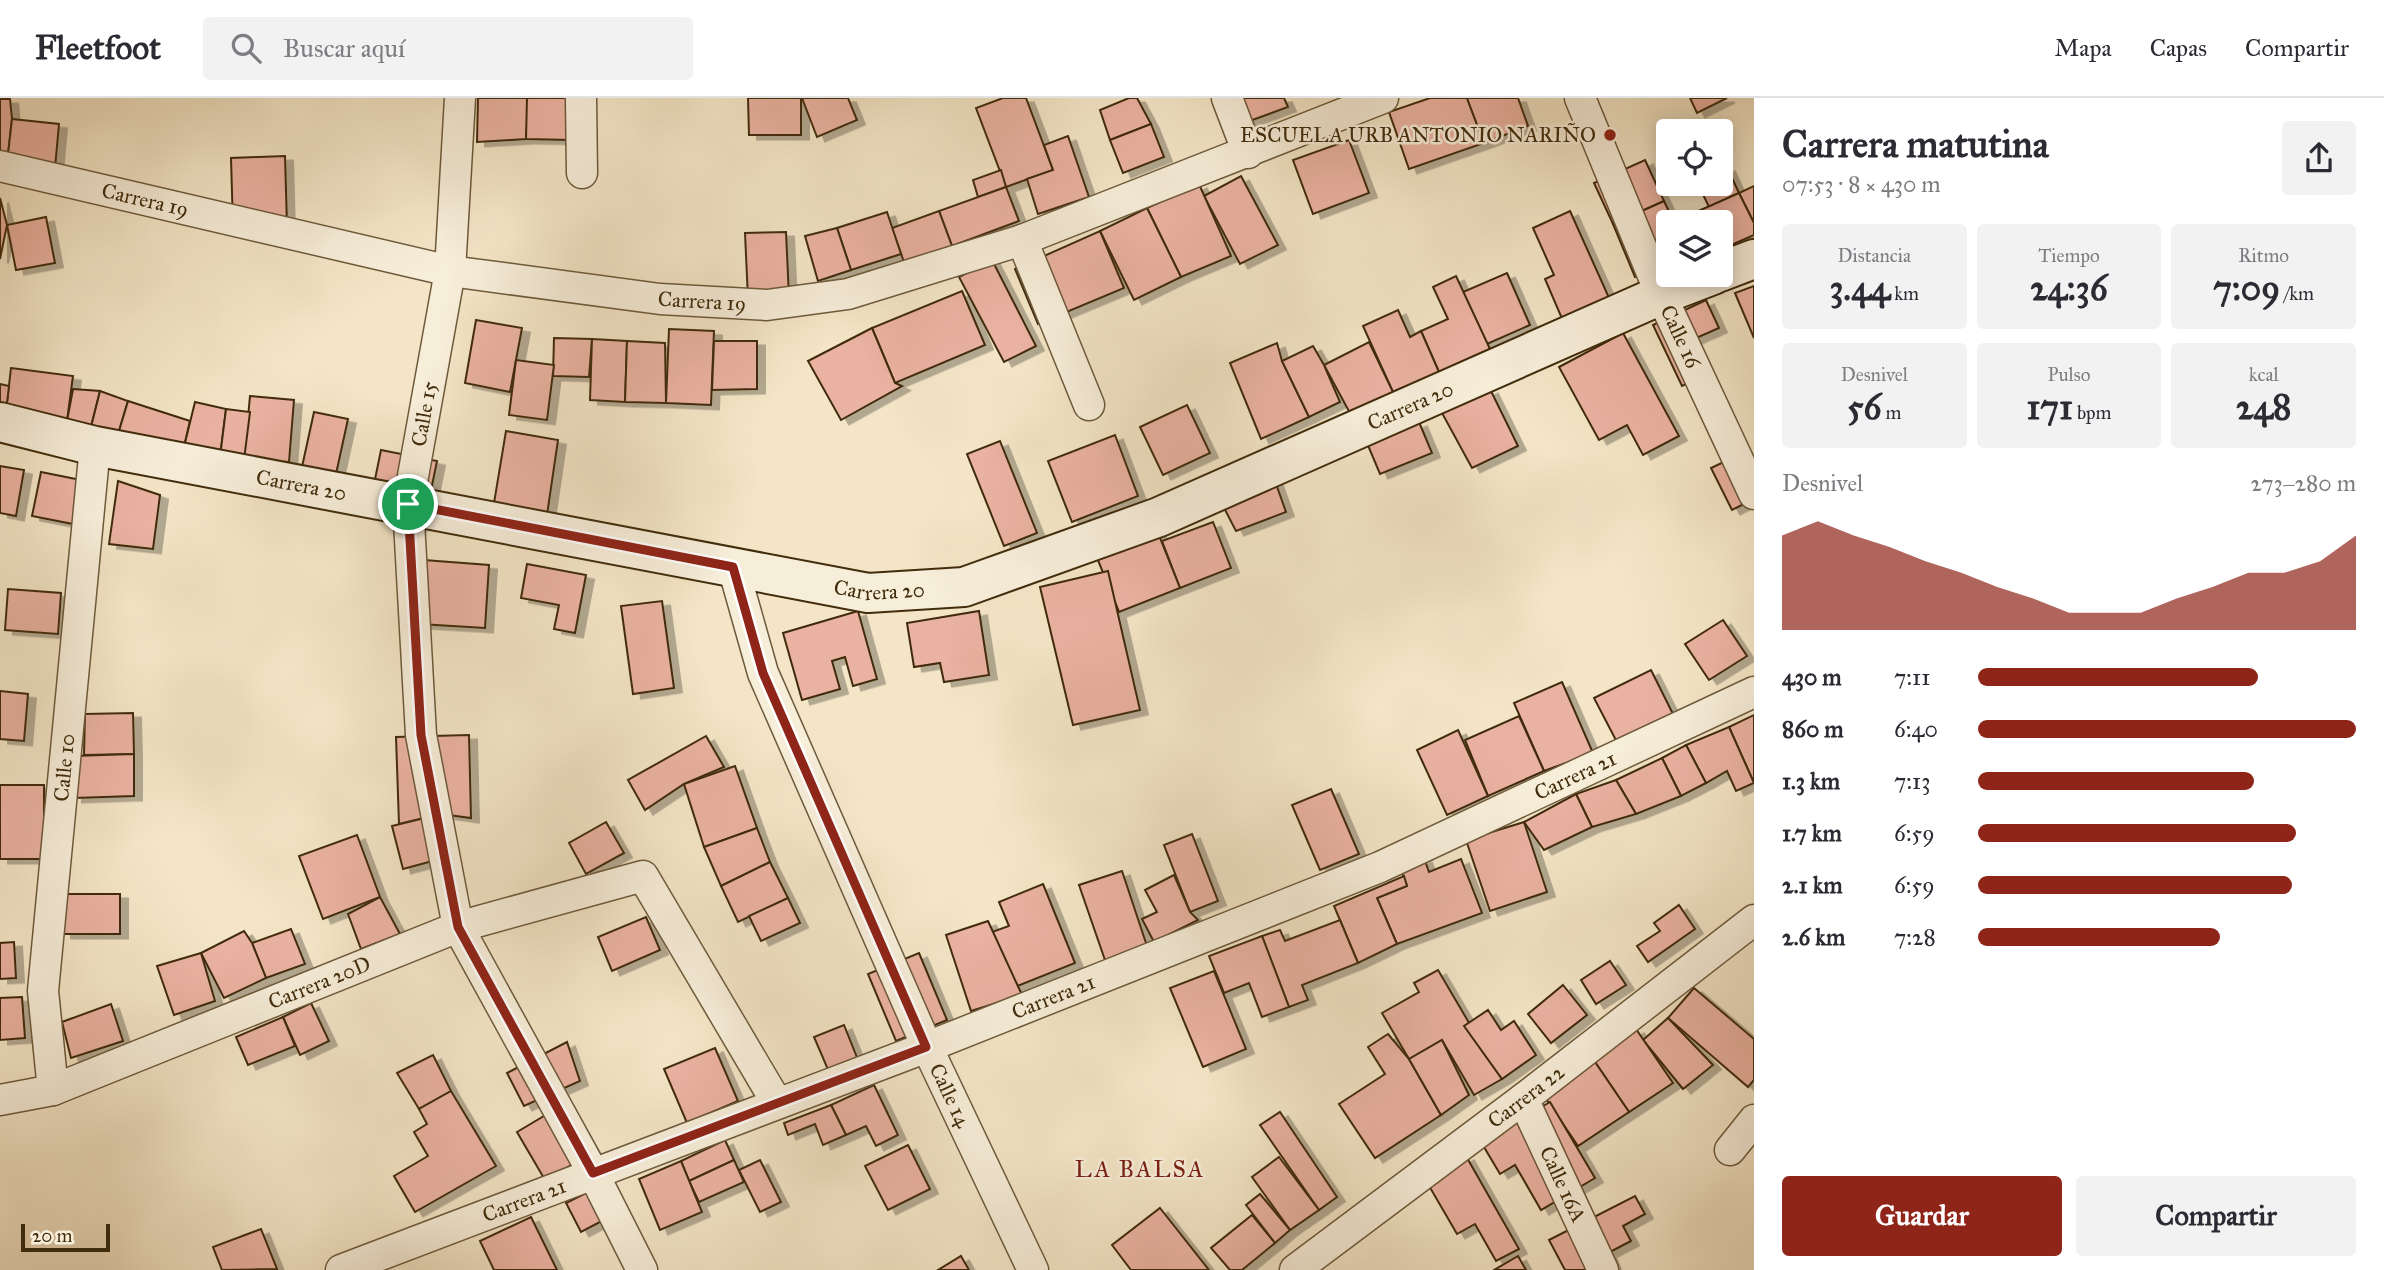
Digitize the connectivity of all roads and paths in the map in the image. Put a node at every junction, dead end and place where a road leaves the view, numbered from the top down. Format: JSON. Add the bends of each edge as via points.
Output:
{"nodes":[{"id":1,"x":460,"y":98,"type":"edge"},
{"id":2,"x":581,"y":98,"type":"edge"},
{"id":3,"x":1227,"y":98,"type":"edge"},
{"id":4,"x":1383,"y":98,"type":"edge"},
{"id":5,"x":1580,"y":98,"type":"edge"},
{"id":6,"x":1248,"y":153,"type":"junction"},
{"id":7,"x":0,"y":166,"type":"edge"},
{"id":8,"x":582,"y":173,"type":"dead end"},
{"id":9,"x":1022,"y":240,"type":"junction"},
{"id":10,"x":1754,"y":259,"type":"edge"},
{"id":11,"x":1733,"y":267,"type":"edge"},
{"id":12,"x":450,"y":271,"type":"junction"},
{"id":13,"x":1682,"y":287,"type":"edge"},
{"id":14,"x":1661,"y":295,"type":"junction"},
{"id":15,"x":1089,"y":405,"type":"dead end"},
{"id":16,"x":0,"y":422,"type":"edge"},
{"id":17,"x":95,"y":446,"type":"junction"},
{"id":18,"x":1754,"y":494,"type":"edge"},
{"id":19,"x":408,"y":504,"type":"junction"},
{"id":20,"x":733,"y":567,"type":"junction"},
{"id":21,"x":1754,"y":692,"type":"edge"},
{"id":22,"x":1754,"y":920,"type":"edge"},
{"id":23,"x":458,"y":927,"type":"junction"},
{"id":24,"x":926,"y":1047,"type":"junction"},
{"id":25,"x":53,"y":1090,"type":"junction"},
{"id":26,"x":1523,"y":1098,"type":"junction"},
{"id":27,"x":0,"y":1100,"type":"edge"},
{"id":28,"x":778,"y":1102,"type":"junction"},
{"id":29,"x":1754,"y":1121,"type":"edge"},
{"id":30,"x":1730,"y":1150,"type":"dead end"},
{"id":31,"x":593,"y":1173,"type":"junction"},
{"id":32,"x":341,"y":1270,"type":"edge"},
{"id":33,"x":642,"y":1270,"type":"edge"},
{"id":34,"x":1032,"y":1270,"type":"edge"},
{"id":35,"x":1295,"y":1270,"type":"edge"},
{"id":36,"x":1603,"y":1270,"type":"edge"}],
"edges":[{"from":1,"to":12,"type":"street","name":"Calle 15"},
{"from":2,"to":8,"type":"street"},
{"from":3,"to":6,"type":"street"},
{"from":4,"to":6,"type":"street","name":"Carrera 19"},
{"from":5,"to":14,"type":"street","name":"Calle 16"},
{"from":6,"to":9,"type":"street","name":"Carrera 19"},
{"from":7,"to":12,"type":"street","name":"Carrera 19"},
{"from":9,"to":12,"type":"street","name":"Carrera 19","via":[[848,294],[767,305],[660,299]]},
{"from":9,"to":15,"type":"street"},
{"from":10,"to":11,"type":"street"},
{"from":12,"to":19,"type":"street","name":"Calle 15"},
{"from":13,"to":14,"type":"street","name":"Carrera 20"},
{"from":14,"to":18,"type":"street","name":"Calle 16"},
{"from":14,"to":20,"type":"street","name":"Carrera 20","via":[[1159,517],[964,587],[868,593]]},
{"from":16,"to":17,"type":"street","name":"Carrera 20"},
{"from":17,"to":19,"type":"street","name":"Carrera 20"},
{"from":17,"to":25,"type":"street","name":"Calle 10","via":[[43,991]]},
{"from":19,"to":20,"type":"street","name":"Carrera 20"},
{"from":19,"to":23,"type":"street","name":"Calle 15","via":[[421,735]]},
{"from":20,"to":24,"type":"street","name":"Calle 14","via":[[763,673]]},
{"from":21,"to":24,"type":"street","name":"Carrera 21","via":[[1380,867]]},
{"from":22,"to":26,"type":"street","name":"Carrera 22"},
{"from":23,"to":25,"type":"street","name":"Carrera 20D"},
{"from":23,"to":28,"type":"street","name":"Carrera 20D","via":[[643,876]]},
{"from":23,"to":31,"type":"street","name":"Calle 15"},
{"from":24,"to":28,"type":"street","name":"Carrera 21"},
{"from":24,"to":34,"type":"street","name":"Calle 14"},
{"from":25,"to":27,"type":"street","name":"Carrera 20D"},
{"from":26,"to":35,"type":"street","name":"Carrera 22"},
{"from":26,"to":36,"type":"street","name":"Calle 16A"},
{"from":28,"to":31,"type":"street","name":"Carrera 21"},
{"from":29,"to":30,"type":"street"},
{"from":31,"to":32,"type":"street","name":"Carrera 21"},
{"from":31,"to":33,"type":"street","name":"Calle 15"}]}
